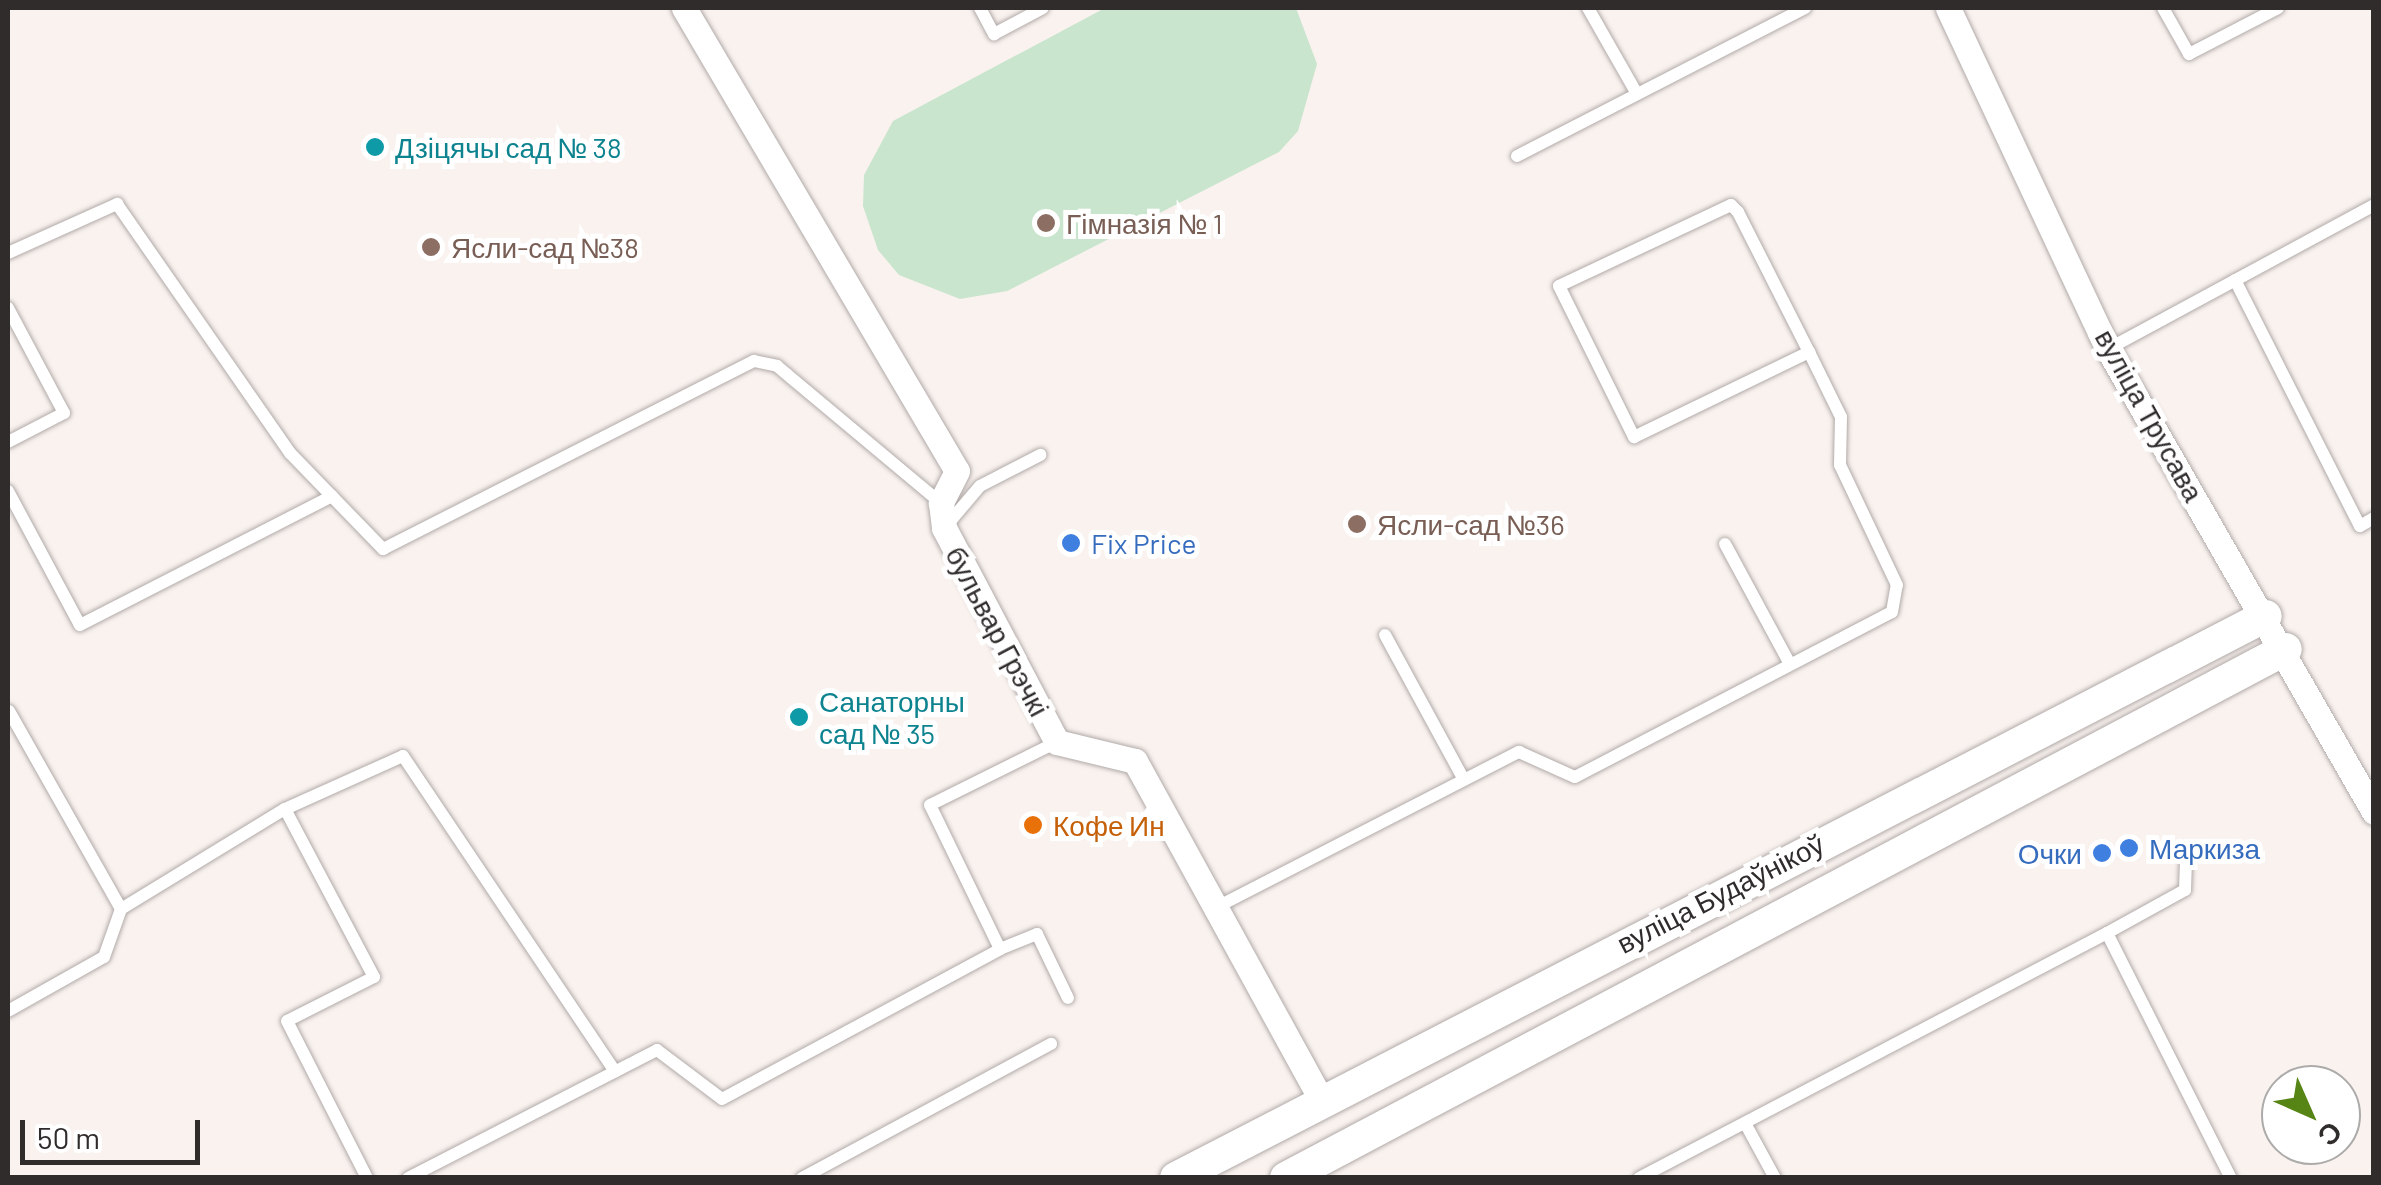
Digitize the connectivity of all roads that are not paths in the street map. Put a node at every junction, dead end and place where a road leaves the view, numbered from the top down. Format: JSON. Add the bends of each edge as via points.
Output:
{"nodes":[{"id":1,"x":684,"y":8,"type":"edge"},
{"id":2,"x":980,"y":8,"type":"edge"},
{"id":3,"x":1043,"y":8,"type":"edge"},
{"id":4,"x":1588,"y":8,"type":"edge"},
{"id":5,"x":1805,"y":8,"type":"edge"},
{"id":6,"x":1949,"y":8,"type":"edge"},
{"id":7,"x":2163,"y":8,"type":"edge"},
{"id":8,"x":2278,"y":8,"type":"edge"},
{"id":9,"x":1637,"y":94,"type":"junction"},
{"id":10,"x":1517,"y":156,"type":"dead end"},
{"id":11,"x":2374,"y":206,"type":"edge"},
{"id":12,"x":8,"y":253,"type":"edge"},
{"id":13,"x":2235,"y":280,"type":"junction"},
{"id":14,"x":8,"y":308,"type":"edge"},
{"id":15,"x":2108,"y":349,"type":"junction"},
{"id":16,"x":1810,"y":352,"type":"junction"},
{"id":17,"x":8,"y":442,"type":"edge"},
{"id":18,"x":1040,"y":455,"type":"dead end"},
{"id":19,"x":8,"y":490,"type":"edge"},
{"id":20,"x":332,"y":496,"type":"junction"},
{"id":21,"x":943,"y":515,"type":"junction"},
{"id":22,"x":2374,"y":518,"type":"edge"},
{"id":23,"x":1725,"y":544,"type":"dead end"},
{"id":24,"x":2266,"y":616,"type":"junction"},
{"id":25,"x":1384,"y":635,"type":"dead end"},
{"id":26,"x":2286,"y":648,"type":"junction"},
{"id":27,"x":1790,"y":664,"type":"junction"},
{"id":28,"x":9,"y":712,"type":"edge"},
{"id":29,"x":1057,"y":742,"type":"junction"},
{"id":30,"x":1464,"y":778,"type":"junction"},
{"id":31,"x":284,"y":809,"type":"junction"},
{"id":32,"x":2374,"y":812,"type":"edge"},
{"id":33,"x":2186,"y":859,"type":"dead end"},
{"id":34,"x":1214,"y":908,"type":"junction"},
{"id":35,"x":121,"y":909,"type":"junction"},
{"id":36,"x":2107,"y":933,"type":"junction"},
{"id":37,"x":1000,"y":950,"type":"junction"},
{"id":38,"x":1518,"y":997,"type":"junction"},
{"id":39,"x":1068,"y":998,"type":"dead end"},
{"id":40,"x":8,"y":1011,"type":"edge"},
{"id":41,"x":1541,"y":1040,"type":"junction"},
{"id":42,"x":1052,"y":1044,"type":"dead end"},
{"id":43,"x":615,"y":1071,"type":"junction"},
{"id":44,"x":1323,"y":1102,"type":"junction"},
{"id":45,"x":1745,"y":1123,"type":"junction"},
{"id":46,"x":1302,"y":1174,"type":"edge"},
{"id":47,"x":368,"y":1178,"type":"edge"},
{"id":48,"x":408,"y":1178,"type":"edge"},
{"id":49,"x":802,"y":1178,"type":"edge"},
{"id":50,"x":1176,"y":1178,"type":"edge"},
{"id":51,"x":1639,"y":1178,"type":"edge"},
{"id":52,"x":1775,"y":1178,"type":"edge"},
{"id":53,"x":2230,"y":1178,"type":"edge"}],
"edges":[{"from":1,"to":21,"type":"street","via":[[957,472]]},
{"from":2,"to":3,"type":"lane","via":[[994,34]]},
{"from":4,"to":9,"type":"lane"},
{"from":5,"to":9,"type":"lane"},
{"from":6,"to":15,"type":"street","name":"вуліца Трусава"},
{"from":7,"to":8,"type":"lane","via":[[2189,54]]},
{"from":9,"to":10,"type":"lane"},
{"from":11,"to":13,"type":"lane"},
{"from":12,"to":20,"type":"lane","via":[[116,204],[290,453]]},
{"from":13,"to":15,"type":"lane"},
{"from":13,"to":22,"type":"lane","via":[[2360,526]]},
{"from":14,"to":17,"type":"lane","via":[[64,412]]},
{"from":15,"to":24,"type":"street","name":"вуліца Трусава"},
{"from":16,"to":16,"type":"lane","via":[[1730,204],[1560,286],[1634,437]]},
{"from":16,"to":27,"type":"lane","via":[[1841,416],[1840,465],[1900,598],[1892,612]]},
{"from":18,"to":21,"type":"lane","via":[[980,486]]},
{"from":19,"to":20,"type":"lane","via":[[80,625]]},
{"from":20,"to":21,"type":"lane","via":[[392,549],[767,361]]},
{"from":21,"to":29,"type":"street","name":"бульвар Грэчкі"},
{"from":23,"to":27,"type":"lane"},
{"from":24,"to":26,"type":"street","name":"вуліца Трусава"},
{"from":24,"to":38,"type":"street","name":"вуліца Будаўнікоў"},
{"from":25,"to":30,"type":"lane"},
{"from":26,"to":32,"type":"street","name":"вуліца Трусава"},
{"from":26,"to":41,"type":"street","name":"вуліца Будаўнікоў"},
{"from":27,"to":30,"type":"lane","via":[[1575,777],[1518,752]]},
{"from":28,"to":35,"type":"lane"},
{"from":29,"to":34,"type":"street","name":"бульвар Грэчкі","via":[[1134,762]]},
{"from":29,"to":37,"type":"lane","via":[[930,805]]},
{"from":30,"to":34,"type":"lane"},
{"from":31,"to":35,"type":"lane"},
{"from":31,"to":43,"type":"lane","via":[[386,757],[416,764]]},
{"from":31,"to":47,"type":"lane","via":[[374,977],[287,1021]]},
{"from":33,"to":36,"type":"lane","via":[[2185,890]]},
{"from":34,"to":44,"type":"street","name":"бульвар Грэчкі"},
{"from":35,"to":40,"type":"lane","via":[[104,956]]},
{"from":36,"to":45,"type":"lane"},
{"from":36,"to":53,"type":"lane"},
{"from":37,"to":39,"type":"lane","via":[[1036,934]]},
{"from":37,"to":43,"type":"lane","via":[[722,1098],[657,1050]]},
{"from":38,"to":41,"type":"street"},
{"from":38,"to":44,"type":"street","name":"вуліца Будаўнікоў"},
{"from":41,"to":46,"type":"street","name":"вуліца Будаўнікоў"},
{"from":42,"to":49,"type":"lane"},
{"from":43,"to":48,"type":"lane"},
{"from":44,"to":50,"type":"street","name":"вуліца Будаўнікоў"},
{"from":45,"to":51,"type":"lane"},
{"from":45,"to":52,"type":"lane"}]}
